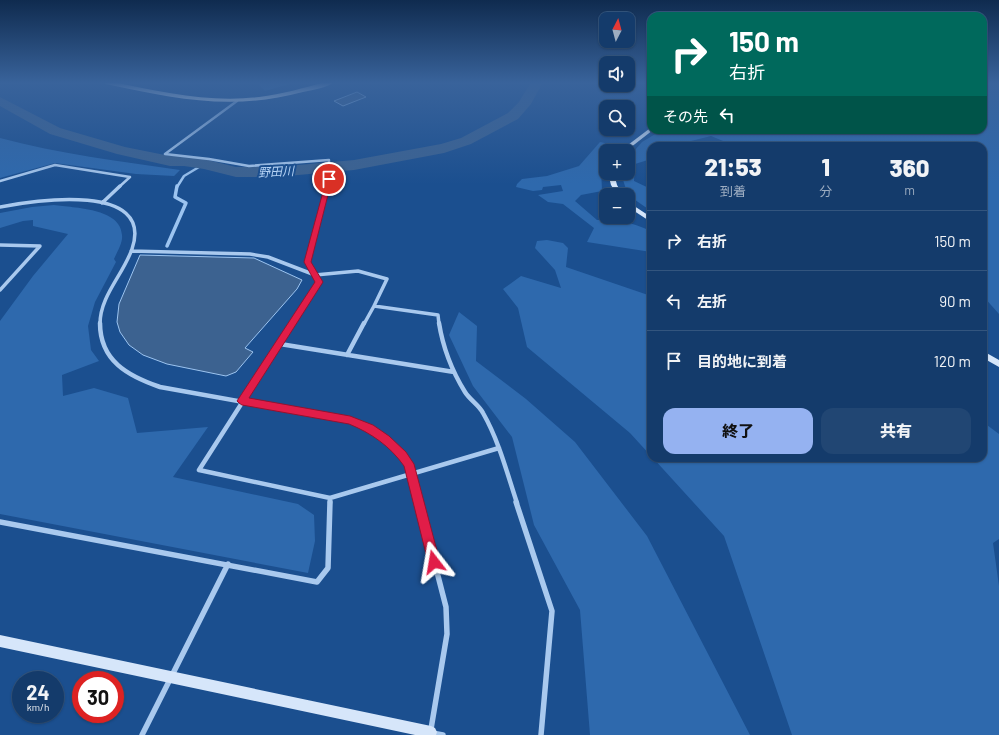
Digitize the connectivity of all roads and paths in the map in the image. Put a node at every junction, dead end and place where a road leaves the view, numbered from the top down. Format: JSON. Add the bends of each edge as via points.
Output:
{"nodes":[{"id":1,"x":216,"y":116,"type":"edge"},
{"id":2,"x":647,"y":133,"type":"edge"},
{"id":3,"x":632,"y":144,"type":"edge"},
{"id":4,"x":0,"y":181,"type":"edge"},
{"id":5,"x":102,"y":203,"type":"junction"},
{"id":6,"x":0,"y":207,"type":"edge"},
{"id":7,"x":635,"y":209,"type":"edge"},
{"id":8,"x":647,"y":217,"type":"edge"},
{"id":9,"x":0,"y":244,"type":"edge"},
{"id":10,"x":131,"y":251,"type":"junction"},
{"id":11,"x":315,"y":275,"type":"junction"},
{"id":12,"x":0,"y":290,"type":"edge"},
{"id":13,"x":374,"y":306,"type":"junction"},
{"id":14,"x":280,"y":344,"type":"junction"},
{"id":15,"x":347,"y":355,"type":"junction"},
{"id":16,"x":987,"y":356,"type":"edge"},
{"id":17,"x":999,"y":364,"type":"edge"},
{"id":18,"x":454,"y":372,"type":"junction"},
{"id":19,"x":242,"y":401,"type":"junction"},
{"id":20,"x":499,"y":448,"type":"junction"},
{"id":21,"x":412,"y":473,"type":"junction"},
{"id":22,"x":330,"y":498,"type":"junction"},
{"id":23,"x":0,"y":522,"type":"edge"},
{"id":24,"x":228,"y":564,"type":"junction"},
{"id":25,"x":0,"y":641,"type":"edge"},
{"id":26,"x":172,"y":676,"type":"junction"},
{"id":27,"x":435,"y":734,"type":"edge"},
{"id":28,"x":142,"y":735,"type":"edge"},
{"id":29,"x":541,"y":735,"type":"edge"}],
"edges":[{"from":1,"to":11,"type":"street","via":[[165,154],[249,166],[330,160],[329,179],[308,262]]},
{"from":2,"to":3,"type":"street"},
{"from":4,"to":5,"type":"street","via":[[55,165],[130,177]]},
{"from":5,"to":6,"type":"street","via":[[40,199]]},
{"from":5,"to":10,"type":"street","via":[[126,212],[136,226]]},
{"from":7,"to":8,"type":"street"},
{"from":9,"to":12,"type":"street","via":[[40,246]]},
{"from":10,"to":11,"type":"street","via":[[250,254],[268,257]]},
{"from":10,"to":19,"type":"street","via":[[104,302],[100,318],[100,335],[104,351],[116,365],[148,384]]},
{"from":11,"to":13,"type":"street","via":[[358,271],[387,278]]},
{"from":11,"to":14,"type":"street","via":[[319,282]]},
{"from":13,"to":15,"type":"street"},
{"from":13,"to":18,"type":"street","via":[[438,315],[442,342]]},
{"from":14,"to":15,"type":"street"},
{"from":14,"to":19,"type":"street"},
{"from":15,"to":18,"type":"street"},
{"from":16,"to":17,"type":"street"},
{"from":18,"to":20,"type":"street","via":[[466,393],[483,412]]},
{"from":19,"to":21,"type":"street","via":[[350,420],[369,428],[402,455]]},
{"from":19,"to":22,"type":"street","via":[[199,470]]},
{"from":20,"to":21,"type":"street"},
{"from":20,"to":29,"type":"street","via":[[552,611]]},
{"from":21,"to":22,"type":"street"},
{"from":21,"to":27,"type":"street","via":[[446,607],[447,634]]},
{"from":22,"to":24,"type":"street","via":[[328,568],[317,582]]},
{"from":23,"to":24,"type":"street"},
{"from":24,"to":26,"type":"street"},
{"from":25,"to":26,"type":"street"},
{"from":26,"to":27,"type":"street"},
{"from":26,"to":28,"type":"street"}]}
